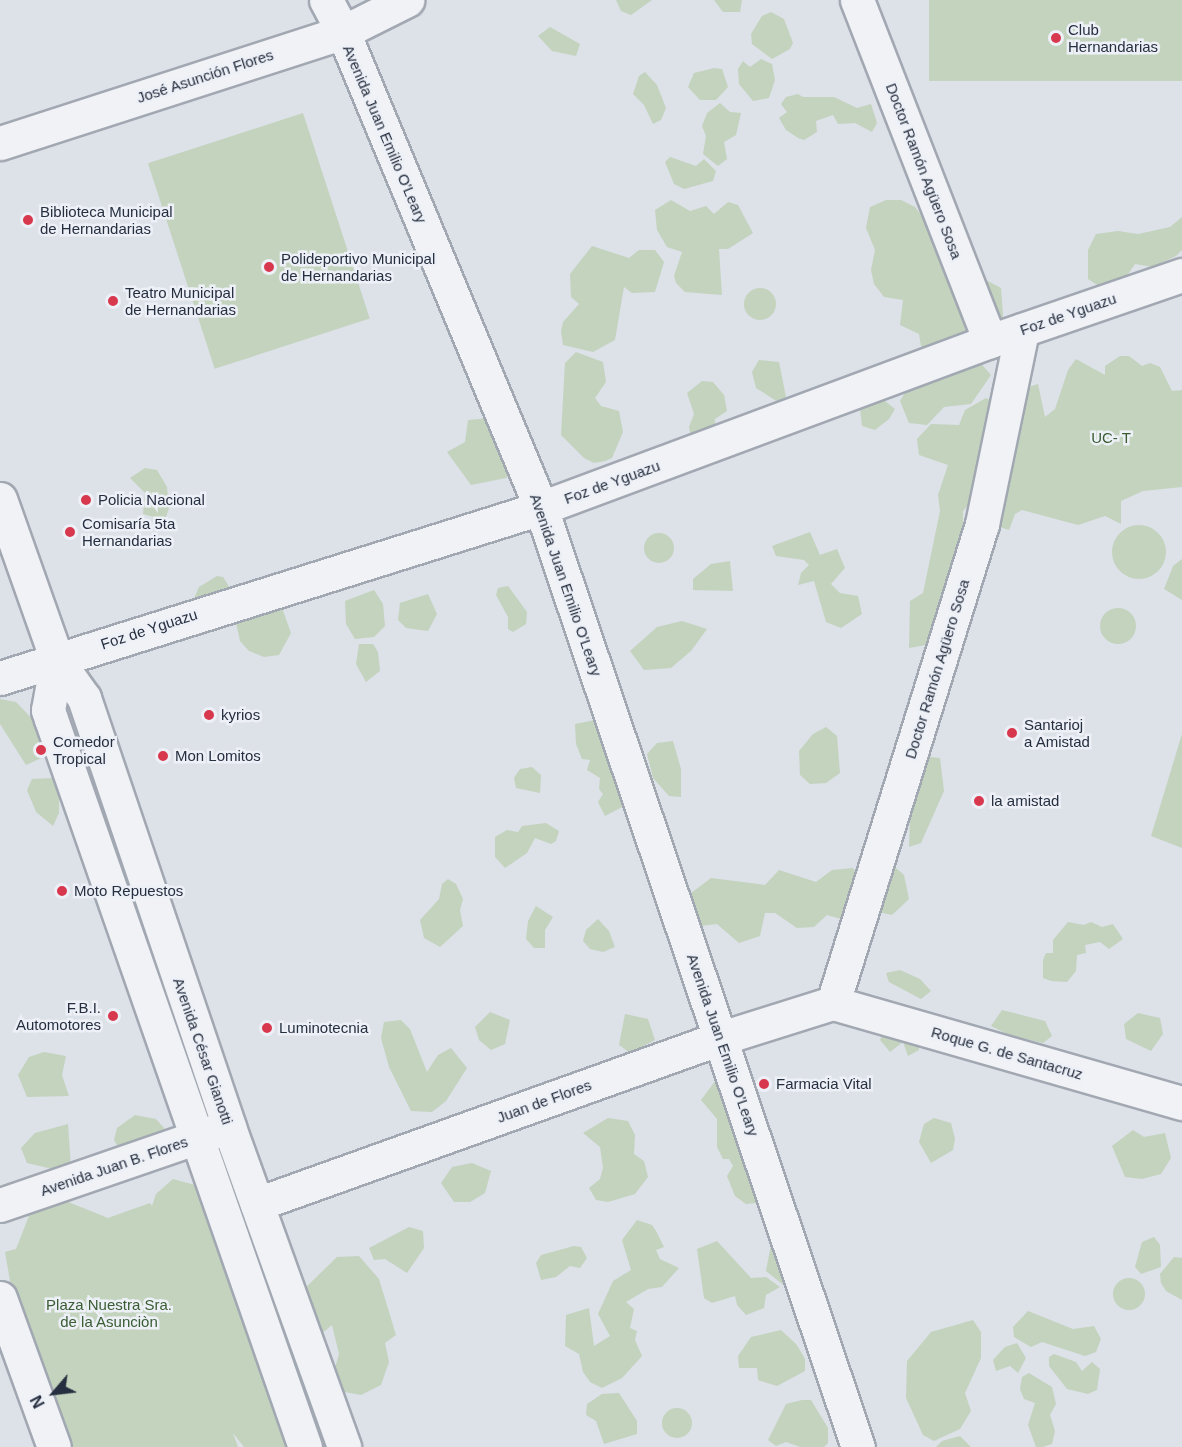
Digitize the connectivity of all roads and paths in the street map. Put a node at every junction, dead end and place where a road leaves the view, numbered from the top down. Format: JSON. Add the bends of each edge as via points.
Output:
{"nodes":[{"id":1,"x":326,"y":0,"type":"edge"},
{"id":2,"x":407,"y":0,"type":"edge"},
{"id":3,"x":857,"y":0,"type":"edge"},
{"id":4,"x":343,"y":32,"type":"junction"},
{"id":5,"x":0,"y":143,"type":"edge"},
{"id":6,"x":1182,"y":275,"type":"edge"},
{"id":7,"x":1022,"y":330,"type":"junction"},
{"id":8,"x":990,"y":341,"type":"junction"},
{"id":9,"x":0,"y":499,"type":"edge"},
{"id":10,"x":530,"y":511,"type":"junction"},
{"id":11,"x":57,"y":660,"type":"junction"},
{"id":12,"x":0,"y":678,"type":"edge"},
{"id":13,"x":833,"y":1003,"type":"junction"},
{"id":14,"x":711,"y":1042,"type":"junction"},
{"id":15,"x":1182,"y":1102,"type":"edge"},
{"id":16,"x":228,"y":1127,"type":"junction"},
{"id":17,"x":196,"y":1138,"type":"junction"},
{"id":18,"x":256,"y":1204,"type":"junction"},
{"id":19,"x":0,"y":1205,"type":"edge"},
{"id":20,"x":0,"y":1298,"type":"edge"},
{"id":21,"x":54,"y":1447,"type":"edge"},
{"id":22,"x":305,"y":1447,"type":"edge"},
{"id":23,"x":344,"y":1447,"type":"edge"},
{"id":24,"x":836,"y":1447,"type":"edge"},
{"id":25,"x":858,"y":1447,"type":"edge"}],
"edges":[{"from":1,"to":4,"type":"street","name":"Avenida Juan Emilio O'Leary"},
{"from":2,"to":4,"type":"street","name":"José Asunción Flores"},
{"from":3,"to":8,"type":"street","name":"Doctor Ramón Agüero Sosa"},
{"from":4,"to":5,"type":"street","name":"José Asunción Flores"},
{"from":4,"to":10,"type":"street","name":"Avenida Juan Emilio O'Leary"},
{"from":6,"to":7,"type":"street","name":"Foz de Yguazu"},
{"from":7,"to":8,"type":"street","name":"Foz de Yguazu"},
{"from":7,"to":13,"type":"street","name":"Doctor Ramón Agüero Sosa","via":[[982,524]]},
{"from":8,"to":10,"type":"street","name":"Foz de Yguazu"},
{"from":9,"to":11,"type":"street","name":"Avenida César Gianotti"},
{"from":10,"to":11,"type":"street","name":"Foz de Yguazu"},
{"from":10,"to":14,"type":"street","name":"Avenida Juan Emilio O'Leary"},
{"from":11,"to":12,"type":"street","name":"Foz de Yguazu"},
{"from":11,"to":16,"type":"street","name":"Avenida César Gianotti","via":[[84,698]]},
{"from":11,"to":17,"type":"street","name":"Avenida César Gianotti","via":[[48,710]]},
{"from":13,"to":14,"type":"street","name":"Juan de Flores"},
{"from":13,"to":15,"type":"street","name":"Roque G. de Santacruz"},
{"from":14,"to":18,"type":"street","name":"Juan de Flores"},
{"from":14,"to":24,"type":"street","name":"Avenida Juan Emilio O'Leary"},
{"from":14,"to":25,"type":"street","name":"Avenida Juan Emilio O'Leary"},
{"from":16,"to":17,"type":"street","name":"Avenida Juan B. Flores"},
{"from":16,"to":18,"type":"street","name":"Avenida César Gianotti"},
{"from":17,"to":19,"type":"street","name":"Avenida Juan B. Flores"},
{"from":17,"to":22,"type":"street","name":"Avenida César Gianotti"},
{"from":18,"to":23,"type":"street","name":"Avenida César Gianotti"},
{"from":20,"to":21,"type":"street"}]}
